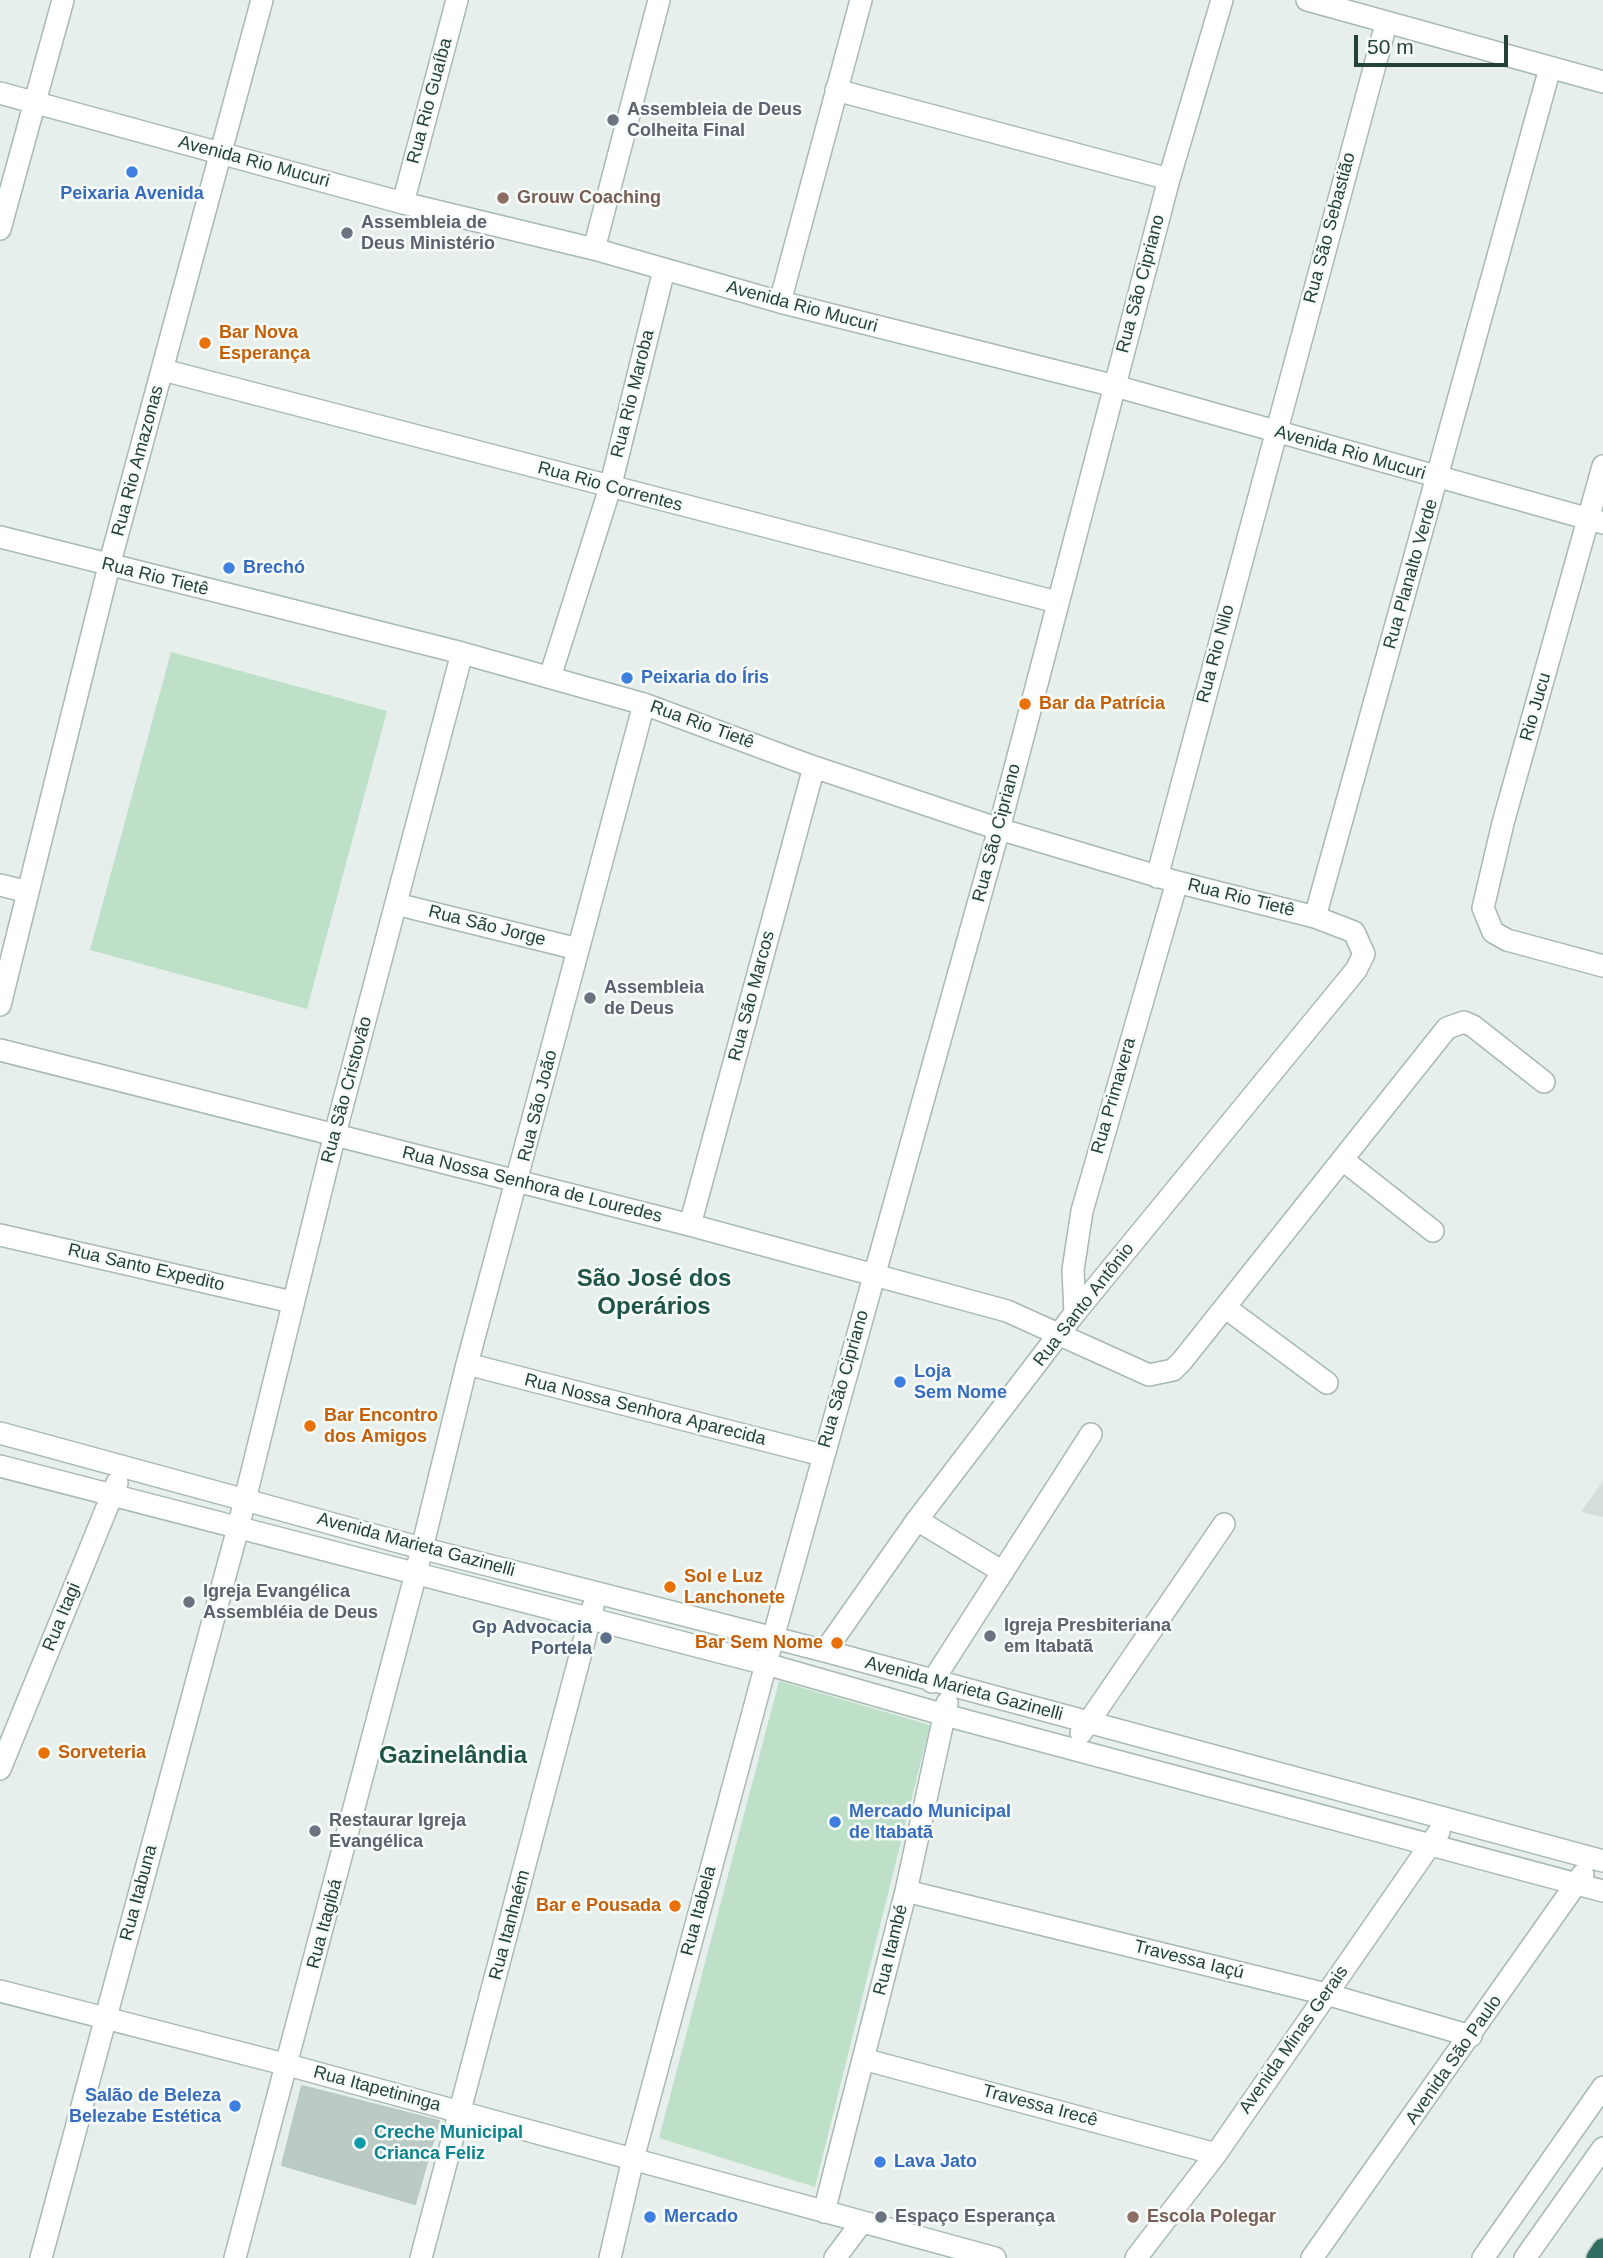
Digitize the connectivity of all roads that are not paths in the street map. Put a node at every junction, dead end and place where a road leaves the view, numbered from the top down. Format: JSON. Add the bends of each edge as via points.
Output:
{"nodes":[{"id":1,"x":62,"y":0,"type":"edge"},
{"id":2,"x":262,"y":0,"type":"edge"},
{"id":3,"x":457,"y":0,"type":"edge"},
{"id":4,"x":659,"y":0,"type":"edge"},
{"id":5,"x":861,"y":0,"type":"edge"},
{"id":6,"x":1222,"y":0,"type":"edge"},
{"id":7,"x":1307,"y":0,"type":"edge"},
{"id":8,"x":1387,"y":24,"type":"junction"},
{"id":9,"x":1550,"y":68,"type":"junction"},
{"id":10,"x":1603,"y":82,"type":"edge"},
{"id":11,"x":836,"y":90,"type":"junction"},
{"id":12,"x":0,"y":93,"type":"edge"},
{"id":13,"x":34,"y":101,"type":"junction"},
{"id":14,"x":220,"y":153,"type":"junction"},
{"id":15,"x":1169,"y":180,"type":"junction"},
{"id":16,"x":403,"y":203,"type":"junction"},
{"id":17,"x":0,"y":229,"type":"edge"},
{"id":18,"x":594,"y":249,"type":"junction"},
{"id":19,"x":664,"y":270,"type":"junction"},
{"id":20,"x":780,"y":302,"type":"junction"},
{"id":21,"x":163,"y":370,"type":"junction"},
{"id":22,"x":1115,"y":386,"type":"junction"},
{"id":23,"x":1274,"y":432,"type":"junction"},
{"id":24,"x":1603,"y":466,"type":"edge"},
{"id":25,"x":1438,"y":479,"type":"junction"},
{"id":26,"x":610,"y":488,"type":"junction"},
{"id":27,"x":1596,"y":522,"type":"edge"},
{"id":28,"x":0,"y":537,"type":"edge"},
{"id":29,"x":109,"y":566,"type":"junction"},
{"id":30,"x":1057,"y":602,"type":"junction"},
{"id":31,"x":462,"y":653,"type":"junction"},
{"id":32,"x":550,"y":677,"type":"junction"},
{"id":33,"x":644,"y":704,"type":"junction"},
{"id":34,"x":814,"y":767,"type":"junction"},
{"id":35,"x":999,"y":829,"type":"junction"},
{"id":36,"x":1167,"y":880,"type":"junction"},
{"id":37,"x":0,"y":885,"type":"edge"},
{"id":38,"x":28,"y":892,"type":"junction"},
{"id":39,"x":396,"y":904,"type":"junction"},
{"id":40,"x":1315,"y":917,"type":"junction"},
{"id":41,"x":578,"y":948,"type":"junction"},
{"id":42,"x":1603,"y":966,"type":"edge"},
{"id":43,"x":1356,"y":970,"type":"joint"},
{"id":44,"x":0,"y":1005,"type":"edge"},
{"id":45,"x":0,"y":1050,"type":"edge"},
{"id":46,"x":1544,"y":1082,"type":"dead end"},
{"id":47,"x":335,"y":1134,"type":"junction"},
{"id":48,"x":1343,"y":1160,"type":"junction"},
{"id":49,"x":518,"y":1182,"type":"junction"},
{"id":50,"x":690,"y":1225,"type":"junction"},
{"id":51,"x":1433,"y":1231,"type":"dead end"},
{"id":52,"x":0,"y":1235,"type":"edge"},
{"id":53,"x":873,"y":1276,"type":"junction"},
{"id":54,"x":292,"y":1302,"type":"junction"},
{"id":55,"x":1226,"y":1308,"type":"junction"},
{"id":56,"x":1075,"y":1313,"type":"junction"},
{"id":57,"x":1060,"y":1333,"type":"junction"},
{"id":58,"x":467,"y":1364,"type":"junction"},
{"id":59,"x":1327,"y":1383,"type":"dead end"},
{"id":60,"x":0,"y":1433,"type":"edge"},
{"id":61,"x":1091,"y":1434,"type":"dead end"},
{"id":62,"x":822,"y":1455,"type":"junction"},
{"id":63,"x":0,"y":1465,"type":"edge"},
{"id":64,"x":124,"y":1465,"type":"junction"},
{"id":65,"x":113,"y":1494,"type":"junction"},
{"id":66,"x":245,"y":1498,"type":"junction"},
{"id":67,"x":917,"y":1520,"type":"junction"},
{"id":68,"x":1224,"y":1524,"type":"dead end"},
{"id":69,"x":238,"y":1528,"type":"junction"},
{"id":70,"x":421,"y":1548,"type":"junction"},
{"id":71,"x":1003,"y":1572,"type":"junction"},
{"id":72,"x":416,"y":1573,"type":"junction"},
{"id":73,"x":597,"y":1592,"type":"junction"},
{"id":74,"x":591,"y":1620,"type":"junction"},
{"id":75,"x":773,"y":1638,"type":"junction"},
{"id":76,"x":825,"y":1651,"type":"junction"},
{"id":77,"x":766,"y":1664,"type":"junction"},
{"id":78,"x":941,"y":1684,"type":"junction"},
{"id":79,"x":945,"y":1715,"type":"junction"},
{"id":80,"x":1087,"y":1723,"type":"junction"},
{"id":81,"x":1073,"y":1747,"type":"junction"},
{"id":82,"x":1219,"y":1758,"type":"junction"},
{"id":83,"x":0,"y":1769,"type":"edge"},
{"id":84,"x":1210,"y":1784,"type":"junction"},
{"id":85,"x":1447,"y":1819,"type":"junction"},
{"id":86,"x":1433,"y":1843,"type":"junction"},
{"id":87,"x":1598,"y":1860,"type":"edge"},
{"id":88,"x":1577,"y":1884,"type":"junction"},
{"id":89,"x":906,"y":1891,"type":"junction"},
{"id":90,"x":1603,"y":1891,"type":"edge"},
{"id":91,"x":0,"y":1991,"type":"edge"},
{"id":92,"x":1326,"y":1994,"type":"junction"},
{"id":93,"x":105,"y":2017,"type":"junction"},
{"id":94,"x":1471,"y":2036,"type":"junction"},
{"id":95,"x":863,"y":2059,"type":"junction"},
{"id":96,"x":288,"y":2065,"type":"junction"},
{"id":97,"x":1603,"y":2087,"type":"edge"},
{"id":98,"x":460,"y":2112,"type":"junction"},
{"id":99,"x":1603,"y":2148,"type":"edge"},
{"id":100,"x":1216,"y":2154,"type":"junction"},
{"id":101,"x":633,"y":2159,"type":"junction"},
{"id":102,"x":824,"y":2212,"type":"junction"},
{"id":103,"x":862,"y":2222,"type":"junction"},
{"id":104,"x":1603,"y":2249,"type":"edge"},
{"id":105,"x":1140,"y":2256,"type":"edge"},
{"id":106,"x":41,"y":2258,"type":"edge"},
{"id":107,"x":235,"y":2258,"type":"edge"},
{"id":108,"x":421,"y":2258,"type":"edge"},
{"id":109,"x":610,"y":2258,"type":"edge"},
{"id":110,"x":835,"y":2258,"type":"edge"},
{"id":111,"x":995,"y":2258,"type":"edge"},
{"id":112,"x":1312,"y":2258,"type":"edge"},
{"id":113,"x":1483,"y":2258,"type":"edge"},
{"id":114,"x":1524,"y":2258,"type":"edge"},
{"id":115,"x":1597,"y":2258,"type":"edge"}],
"edges":[{"from":1,"to":13,"type":"street"},
{"from":2,"to":14,"type":"street","name":"Rua Rio Amazonas"},
{"from":3,"to":16,"type":"street","name":"Rua Rio Guaíba"},
{"from":4,"to":18,"type":"street"},
{"from":5,"to":11,"type":"street"},
{"from":6,"to":15,"type":"street","name":"Rua São Cipriano"},
{"from":7,"to":8,"type":"street"},
{"from":8,"to":9,"type":"street"},
{"from":8,"to":23,"type":"street","name":"Rua São Sebastião"},
{"from":9,"to":10,"type":"street"},
{"from":9,"to":25,"type":"street","name":"Rua Planalto Verde"},
{"from":11,"to":15,"type":"street"},
{"from":11,"to":20,"type":"street"},
{"from":12,"to":13,"type":"street","name":"Avenida Rio Mucuri"},
{"from":13,"to":14,"type":"street","name":"Avenida Rio Mucuri"},
{"from":13,"to":17,"type":"street"},
{"from":14,"to":16,"type":"street","name":"Avenida Rio Mucuri"},
{"from":14,"to":21,"type":"street","name":"Rua Rio Amazonas"},
{"from":15,"to":22,"type":"street","name":"Rua São Cipriano"},
{"from":16,"to":18,"type":"street","name":"Avenida Rio Mucuri"},
{"from":18,"to":19,"type":"street","name":"Avenida Rio Mucuri"},
{"from":19,"to":20,"type":"street","name":"Avenida Rio Mucuri"},
{"from":19,"to":26,"type":"street","name":"Rua Rio Maroba"},
{"from":20,"to":22,"type":"street","name":"Avenida Rio Mucuri"},
{"from":21,"to":26,"type":"street","name":"Rua Rio Correntes"},
{"from":21,"to":29,"type":"street","name":"Rua Rio Amazonas"},
{"from":22,"to":23,"type":"street","name":"Avenida Rio Mucuri"},
{"from":22,"to":30,"type":"street","name":"Rua São Cipriano"},
{"from":23,"to":25,"type":"street","name":"Avenida Rio Mucuri"},
{"from":23,"to":36,"type":"street","name":"Rua Rio Nilo"},
{"from":24,"to":27,"type":"street","name":"Rio Jucu"},
{"from":25,"to":27,"type":"street","name":"Avenida Rio Mucuri"},
{"from":25,"to":40,"type":"street","name":"Rua Planalto Verde"},
{"from":26,"to":30,"type":"street","name":"Rua Rio Correntes"},
{"from":26,"to":32,"type":"street","name":"Rua Rio Maroba"},
{"from":27,"to":42,"type":"street","name":"Rio Jucu","via":[[1503,823],[1483,908],[1493,932],[1507,940]]},
{"from":28,"to":29,"type":"street","name":"Rua Rio Tietê"},
{"from":29,"to":31,"type":"street","name":"Rua Rio Tietê"},
{"from":29,"to":38,"type":"street","name":"Rua Rio Amazonas"},
{"from":30,"to":35,"type":"street","name":"Rua São Cipriano"},
{"from":31,"to":32,"type":"street","name":"Rua Rio Tietê"},
{"from":31,"to":39,"type":"street","name":"Rua São Cristovão"},
{"from":32,"to":33,"type":"street","name":"Rua Rio Tietê"},
{"from":33,"to":34,"type":"street","name":"Rua Rio Tietê"},
{"from":33,"to":41,"type":"street","name":"Rua São João"},
{"from":34,"to":35,"type":"street","name":"Rua Rio Tietê"},
{"from":34,"to":50,"type":"street","name":"Rua São Marcos"},
{"from":35,"to":36,"type":"street","name":"Rua Rio Tietê"},
{"from":35,"to":53,"type":"street","name":"Rua São Cipriano"},
{"from":36,"to":40,"type":"street","name":"Rua Rio Tietê"},
{"from":36,"to":56,"type":"street","name":"Rua Primavera","via":[[1082,1211],[1073,1270]]},
{"from":37,"to":38,"type":"street"},
{"from":38,"to":44,"type":"street","name":"Rua Rio Amazonas"},
{"from":39,"to":41,"type":"street","name":"Rua São Jorge"},
{"from":39,"to":47,"type":"street","name":"Rua São Cristovão"},
{"from":40,"to":43,"type":"street","name":"Rua Rio Tietê","via":[[1354,932],[1364,954]]},
{"from":41,"to":49,"type":"street","name":"Rua São João"},
{"from":43,"to":56,"type":"street","name":"Rua Santo Antônio"},
{"from":45,"to":47,"type":"street","name":"Rua Nossa Senhora de Louredes"},
{"from":46,"to":48,"type":"street","name":"Rua Nossa Senhora de Louredes","via":[[1473,1026],[1454,1024]]},
{"from":47,"to":49,"type":"street","name":"Rua Nossa Senhora de Louredes"},
{"from":47,"to":54,"type":"street","name":"Rua São Cristovão"},
{"from":48,"to":51,"type":"street"},
{"from":48,"to":55,"type":"street","name":"Rua Nossa Senhora de Louredes"},
{"from":49,"to":50,"type":"street","name":"Rua Nossa Senhora de Louredes"},
{"from":49,"to":58,"type":"street","name":"Rua São João"},
{"from":50,"to":53,"type":"street","name":"Rua Nossa Senhora de Louredes"},
{"from":52,"to":54,"type":"street","name":"Rua Santo Expedito"},
{"from":53,"to":57,"type":"street","name":"Rua Nossa Senhora de Louredes","via":[[1007,1311]]},
{"from":53,"to":62,"type":"street","name":"Rua São Cipriano"},
{"from":54,"to":66,"type":"street","name":"Rua São Cristovão"},
{"from":55,"to":57,"type":"street","name":"Rua Nossa Senhora de Louredes","via":[[1182,1361],[1163,1374],[1149,1375]]},
{"from":55,"to":59,"type":"street"},
{"from":56,"to":57,"type":"street","name":"Rua Santo Antônio"},
{"from":57,"to":67,"type":"street","name":"Rua Santo Antônio"},
{"from":58,"to":62,"type":"street","name":"Rua Nossa Senhora Aparecida"},
{"from":58,"to":70,"type":"street","name":"Rua São João"},
{"from":60,"to":64,"type":"street","name":"Avenida Marieta Gazinelli"},
{"from":61,"to":71,"type":"street"},
{"from":62,"to":75,"type":"street","name":"Rua São Cipriano"},
{"from":63,"to":65,"type":"street","name":"Avenida Marieta Gazinelli"},
{"from":64,"to":65,"type":"street","name":"Rua Itagi"},
{"from":64,"to":66,"type":"street","name":"Avenida Marieta Gazinelli"},
{"from":65,"to":69,"type":"street","name":"Avenida Marieta Gazinelli"},
{"from":65,"to":83,"type":"street","name":"Rua Itagi"},
{"from":66,"to":69,"type":"street","name":"Rua São Cristovão"},
{"from":66,"to":70,"type":"street","name":"Avenida Marieta Gazinelli"},
{"from":67,"to":71,"type":"street"},
{"from":67,"to":76,"type":"street","name":"Rua Santo Antônio"},
{"from":68,"to":80,"type":"street"},
{"from":69,"to":72,"type":"street","name":"Avenida Marieta Gazinelli"},
{"from":69,"to":93,"type":"street","name":"Rua Itabuna"},
{"from":70,"to":72,"type":"street","name":"Rua Itagibá"},
{"from":70,"to":73,"type":"street","name":"Avenida Marieta Gazinelli"},
{"from":71,"to":78,"type":"street"},
{"from":72,"to":74,"type":"street","name":"Avenida Marieta Gazinelli"},
{"from":72,"to":96,"type":"street","name":"Rua Itagibá"},
{"from":73,"to":74,"type":"street","name":"Rua Itanhaém"},
{"from":73,"to":75,"type":"street","name":"Avenida Marieta Gazinelli"},
{"from":74,"to":77,"type":"street","name":"Avenida Marieta Gazinelli"},
{"from":74,"to":98,"type":"street","name":"Rua Itanhaém"},
{"from":75,"to":76,"type":"street","name":"Avenida Marieta Gazinelli"},
{"from":75,"to":77,"type":"street","name":"Rua São Cipriano"},
{"from":76,"to":78,"type":"street","name":"Avenida Marieta Gazinelli"},
{"from":77,"to":79,"type":"street","name":"Avenida Marieta Gazinelli"},
{"from":77,"to":101,"type":"street","name":"Rua Itabela"},
{"from":78,"to":79,"type":"street","name":"Rua Itambé"},
{"from":78,"to":80,"type":"street","name":"Avenida Marieta Gazinelli"},
{"from":79,"to":81,"type":"street","name":"Avenida Marieta Gazinelli"},
{"from":79,"to":89,"type":"street","name":"Rua Itambé"},
{"from":80,"to":81,"type":"street"},
{"from":80,"to":82,"type":"street","name":"Avenida Marieta Gazinelli"},
{"from":81,"to":84,"type":"street","name":"Avenida Marieta Gazinelli"},
{"from":82,"to":84,"type":"street"},
{"from":82,"to":85,"type":"street","name":"Avenida Marieta Gazinelli"},
{"from":84,"to":86,"type":"street","name":"Avenida Marieta Gazinelli"},
{"from":85,"to":86,"type":"street","name":"Avenida Minas Gerais"},
{"from":85,"to":87,"type":"street","name":"Avenida Marieta Gazinelli"},
{"from":86,"to":88,"type":"street","name":"Avenida Marieta Gazinelli"},
{"from":86,"to":92,"type":"street","name":"Avenida Minas Gerais"},
{"from":87,"to":88,"type":"street","name":"Avenida São Paulo"},
{"from":88,"to":90,"type":"street","name":"Avenida Marieta Gazinelli"},
{"from":88,"to":94,"type":"street","name":"Avenida São Paulo"},
{"from":89,"to":92,"type":"street","name":"Travessa Iaçú"},
{"from":89,"to":95,"type":"street","name":"Rua Itambé"},
{"from":91,"to":93,"type":"street","name":"Rua Itapetininga"},
{"from":92,"to":94,"type":"street","name":"Travessa Iaçú"},
{"from":92,"to":100,"type":"street","name":"Avenida Minas Gerais"},
{"from":93,"to":96,"type":"street","name":"Rua Itapetininga"},
{"from":93,"to":106,"type":"street","name":"Rua Itabuna"},
{"from":94,"to":112,"type":"street","name":"Avenida São Paulo"},
{"from":95,"to":100,"type":"street","name":"Travessa Irecê"},
{"from":95,"to":102,"type":"street","name":"Rua Itambé"},
{"from":96,"to":98,"type":"street","name":"Rua Itapetininga"},
{"from":96,"to":107,"type":"street","name":"Rua Itagibá"},
{"from":97,"to":113,"type":"street"},
{"from":98,"to":101,"type":"street","name":"Rua Itapetininga"},
{"from":98,"to":108,"type":"street","name":"Rua Itanhaém"},
{"from":99,"to":114,"type":"street"},
{"from":100,"to":105,"type":"street","name":"Avenida Minas Gerais"},
{"from":101,"to":102,"type":"street","name":"Rua Itapetininga"},
{"from":101,"to":109,"type":"street","name":"Rua Itabela"},
{"from":102,"to":103,"type":"street","name":"Rua Itapetininga"},
{"from":103,"to":110,"type":"street"},
{"from":103,"to":111,"type":"street","name":"Rua Itapetininga"},
{"from":104,"to":115,"type":"highway"}]}
